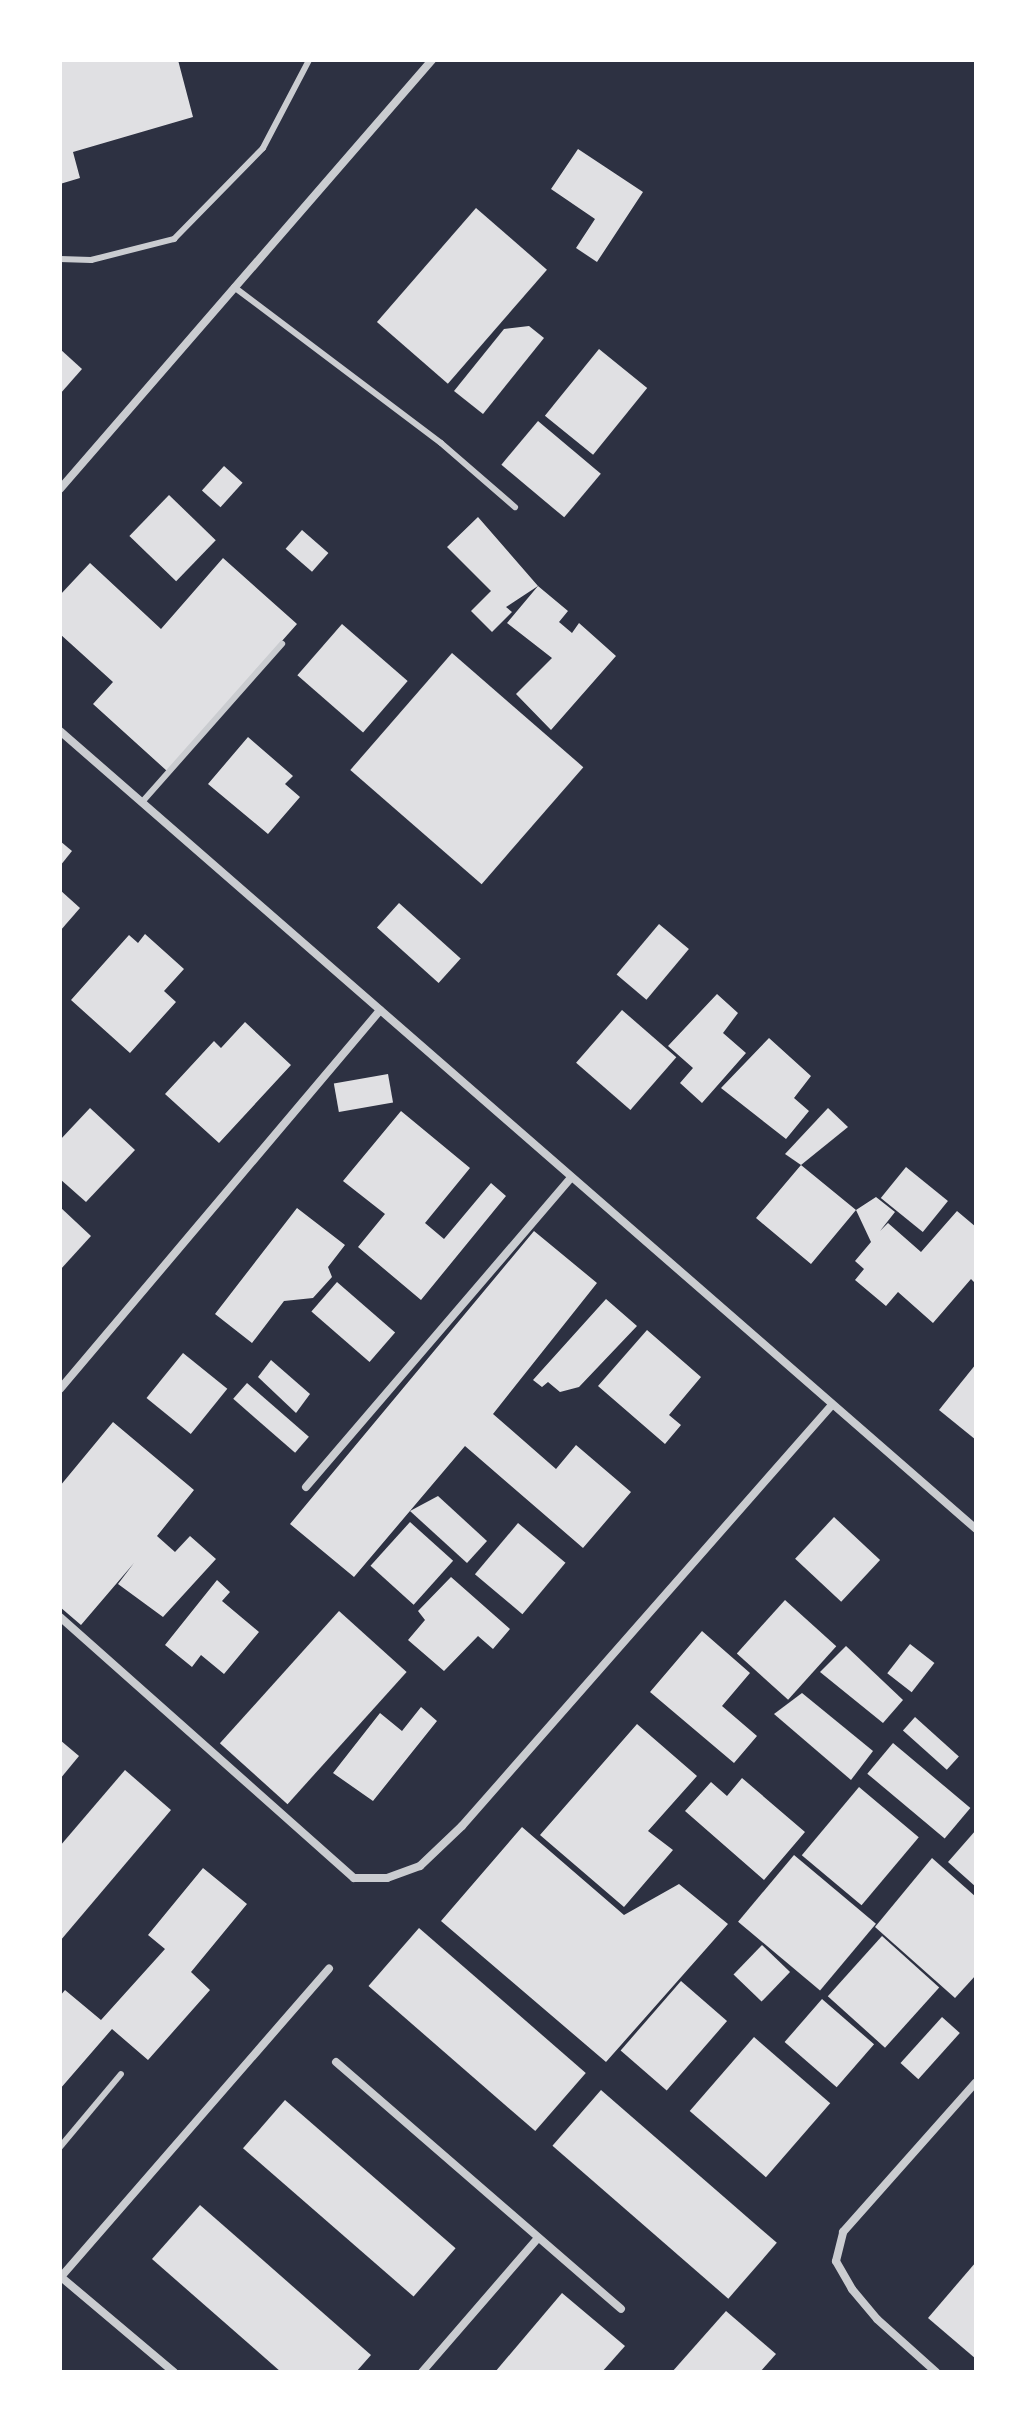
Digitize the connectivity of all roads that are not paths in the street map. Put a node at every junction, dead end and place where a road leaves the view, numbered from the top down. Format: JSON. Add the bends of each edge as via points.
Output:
{"nodes":[{"id":1,"x":309,"y":60,"type":"edge"},
{"id":2,"x":432,"y":60,"type":"edge"},
{"id":3,"x":60,"y":259,"type":"edge"},
{"id":4,"x":234,"y":287,"type":"junction"},
{"id":5,"x":60,"y":489,"type":"edge"},
{"id":6,"x":515,"y":507,"type":"dead end"},
{"id":7,"x":282,"y":644,"type":"dead end"},
{"id":8,"x":60,"y":731,"type":"edge"},
{"id":9,"x":143,"y":801,"type":"junction"},
{"id":10,"x":380,"y":1010,"type":"junction"},
{"id":11,"x":571,"y":1178,"type":"junction"},
{"id":12,"x":60,"y":1389,"type":"edge"},
{"id":13,"x":831,"y":1406,"type":"junction"},
{"id":14,"x":306,"y":1487,"type":"dead end"},
{"id":15,"x":976,"y":1529,"type":"edge"},
{"id":16,"x":60,"y":1617,"type":"edge"},
{"id":17,"x":329,"y":1969,"type":"dead end"},
{"id":18,"x":336,"y":2062,"type":"dead end"},
{"id":19,"x":121,"y":2074,"type":"dead end"},
{"id":20,"x":976,"y":2082,"type":"edge"},
{"id":21,"x":60,"y":2147,"type":"edge"},
{"id":22,"x":538,"y":2238,"type":"junction"},
{"id":23,"x":60,"y":2278,"type":"edge"},
{"id":24,"x":621,"y":2309,"type":"dead end"},
{"id":25,"x":174,"y":2372,"type":"edge"},
{"id":26,"x":422,"y":2372,"type":"edge"},
{"id":27,"x":936,"y":2372,"type":"edge"}],
"edges":[{"from":1,"to":3,"type":"lane","via":[[263,148],[174,239],[91,260]]},
{"from":2,"to":4,"type":"street"},
{"from":4,"to":5,"type":"street"},
{"from":4,"to":6,"type":"lane","via":[[441,443]]},
{"from":7,"to":9,"type":"lane"},
{"from":8,"to":9,"type":"street"},
{"from":9,"to":10,"type":"street"},
{"from":10,"to":11,"type":"street"},
{"from":10,"to":12,"type":"street"},
{"from":11,"to":13,"type":"street"},
{"from":11,"to":14,"type":"street"},
{"from":13,"to":15,"type":"street"},
{"from":13,"to":16,"type":"street","via":[[462,1826],[420,1866],[387,1878],[354,1878]]},
{"from":17,"to":23,"type":"street"},
{"from":18,"to":22,"type":"street"},
{"from":19,"to":21,"type":"lane"},
{"from":20,"to":27,"type":"street","via":[[843,2232],[836,2261],[877,2319]]},
{"from":22,"to":24,"type":"street"},
{"from":22,"to":26,"type":"street"},
{"from":23,"to":25,"type":"street"}]}
